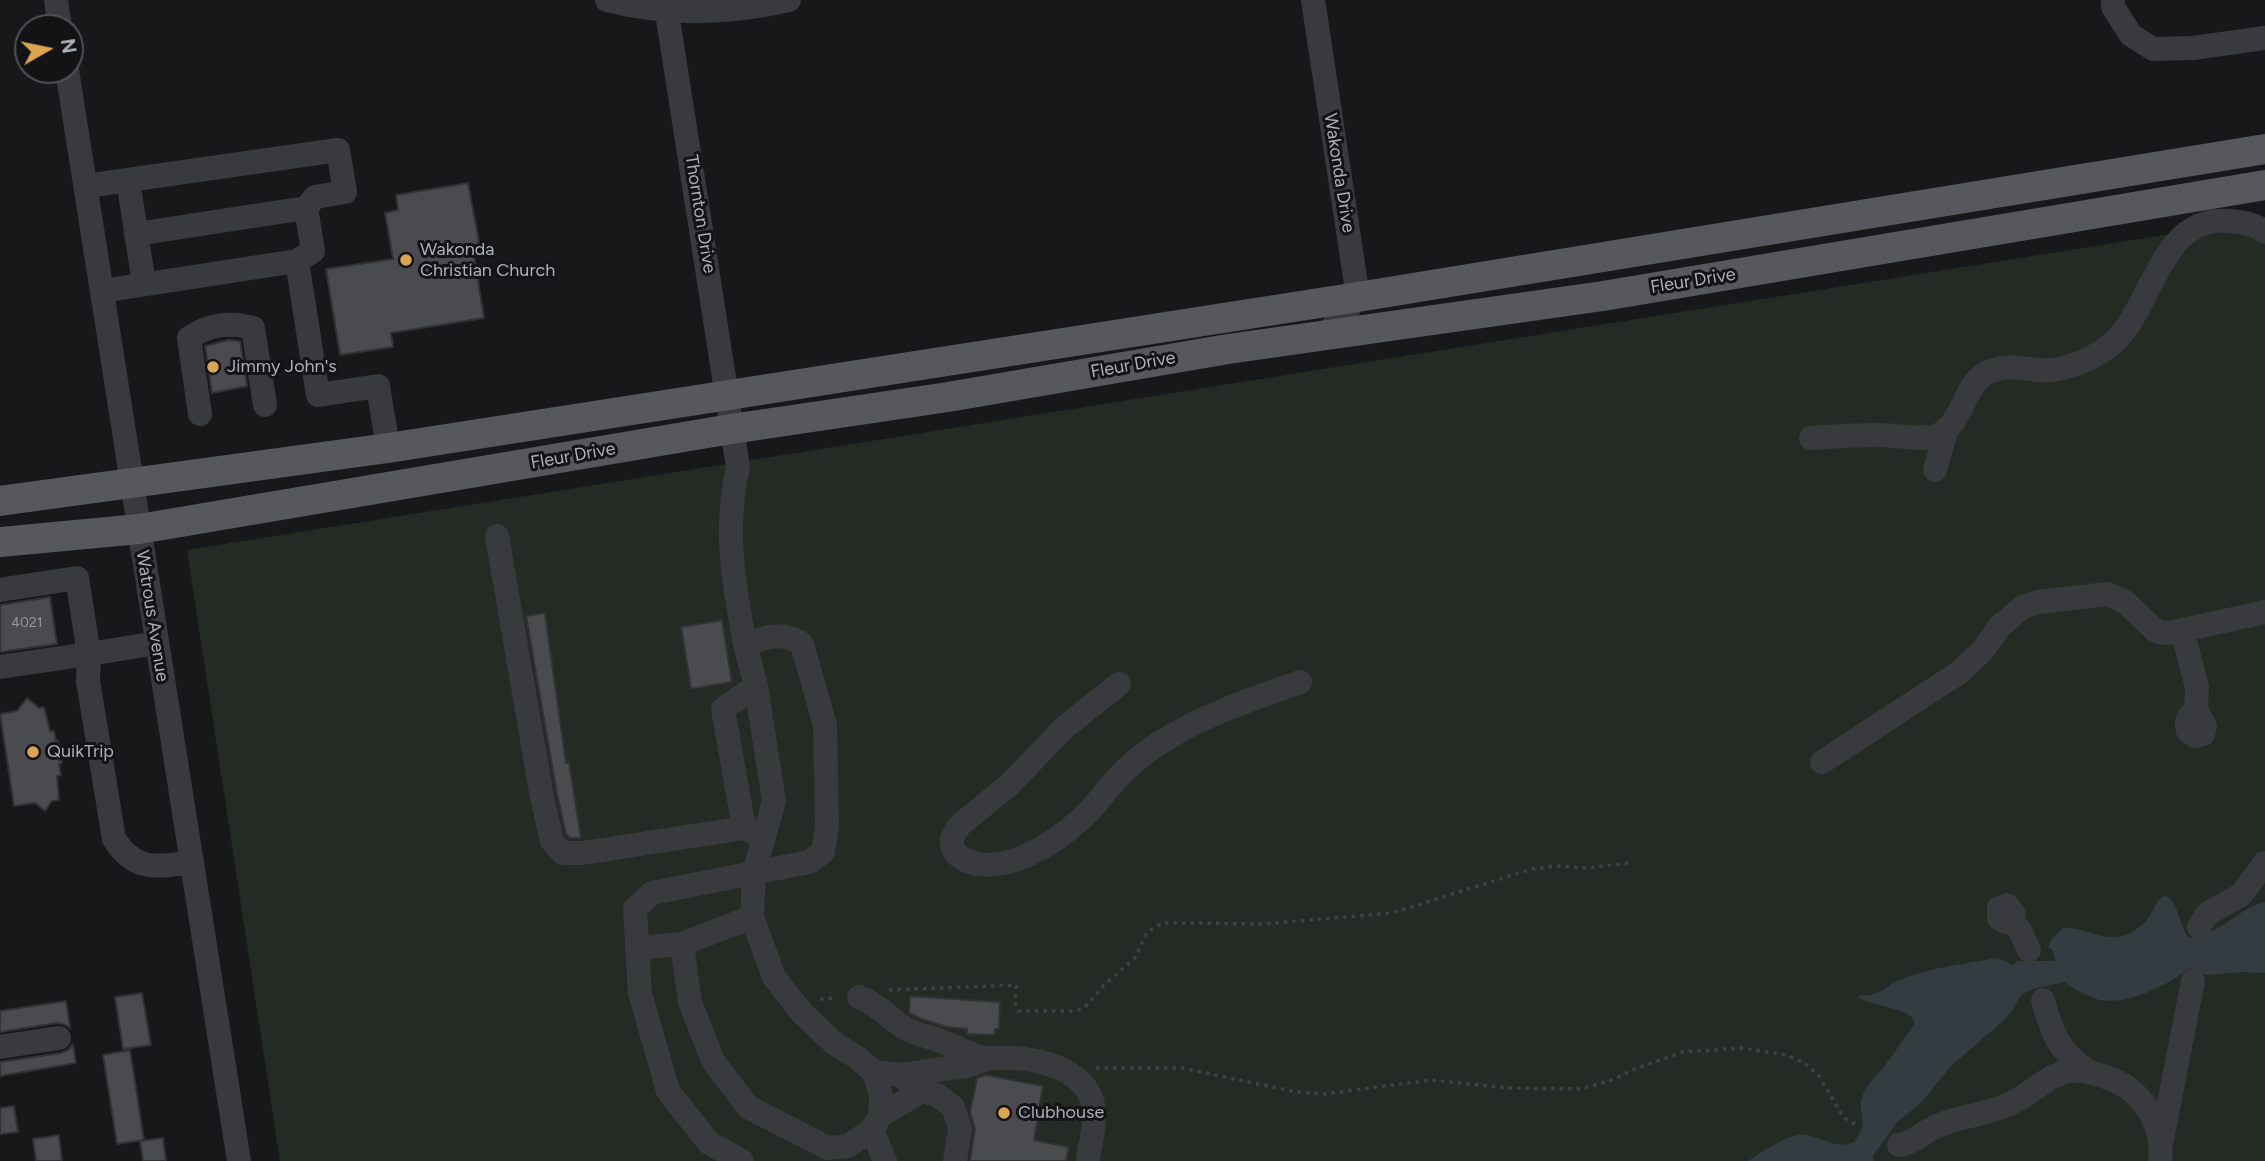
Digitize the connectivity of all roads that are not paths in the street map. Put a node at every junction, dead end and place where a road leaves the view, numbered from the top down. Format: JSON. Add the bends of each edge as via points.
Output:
{"nodes":[{"id":1,"x":607,"y":0,"type":"edge"},
{"id":2,"x":789,"y":0,"type":"edge"},
{"id":3,"x":1312,"y":0,"type":"edge"},
{"id":4,"x":2113,"y":0,"type":"edge"},
{"id":5,"x":666,"y":6,"type":"edge"},
{"id":6,"x":2265,"y":38,"type":"edge"},
{"id":7,"x":69,"y":84,"type":"edge"},
{"id":8,"x":2265,"y":149,"type":"edge"},
{"id":9,"x":128,"y":180,"type":"junction"},
{"id":10,"x":86,"y":186,"type":"junction"},
{"id":11,"x":2265,"y":186,"type":"edge"},
{"id":12,"x":306,"y":208,"type":"junction"},
{"id":13,"x":2265,"y":232,"type":"edge"},
{"id":14,"x":136,"y":234,"type":"junction"},
{"id":15,"x":297,"y":261,"type":"junction"},
{"id":16,"x":144,"y":284,"type":"junction"},
{"id":17,"x":102,"y":290,"type":"junction"},
{"id":18,"x":1358,"y":297,"type":"junction"},
{"id":19,"x":1325,"y":335,"type":"junction"},
{"id":20,"x":729,"y":395,"type":"junction"},
{"id":21,"x":265,"y":405,"type":"dead end"},
{"id":22,"x":200,"y":414,"type":"dead end"},
{"id":23,"x":1948,"y":428,"type":"junction"},
{"id":24,"x":731,"y":429,"type":"junction"},
{"id":25,"x":1811,"y":438,"type":"dead end"},
{"id":26,"x":388,"y":448,"type":"junction"},
{"id":27,"x":1935,"y":471,"type":"dead end"},
{"id":28,"x":131,"y":481,"type":"junction"},
{"id":29,"x":0,"y":500,"type":"edge"},
{"id":30,"x":139,"y":528,"type":"junction"},
{"id":31,"x":497,"y":536,"type":"dead end"},
{"id":32,"x":0,"y":542,"type":"edge"},
{"id":33,"x":0,"y":590,"type":"edge"},
{"id":34,"x":2265,"y":612,"type":"edge"},
{"id":35,"x":2182,"y":631,"type":"junction"},
{"id":36,"x":157,"y":643,"type":"junction"},
{"id":37,"x":745,"y":644,"type":"junction"},
{"id":38,"x":89,"y":654,"type":"junction"},
{"id":39,"x":0,"y":667,"type":"edge"},
{"id":40,"x":1300,"y":682,"type":"dead end"},
{"id":41,"x":1119,"y":684,"type":"dead end"},
{"id":42,"x":756,"y":686,"type":"junction"},
{"id":43,"x":2196,"y":710,"type":"dead end"},
{"id":44,"x":1822,"y":762,"type":"dead end"},
{"id":45,"x":753,"y":832,"type":"junction"},
{"id":46,"x":191,"y":862,"type":"junction"},
{"id":47,"x":2265,"y":863,"type":"edge"},
{"id":48,"x":754,"y":873,"type":"junction"},
{"id":49,"x":752,"y":917,"type":"junction"},
{"id":50,"x":2012,"y":921,"type":"dead end"},
{"id":51,"x":2200,"y":927,"type":"dead end"},
{"id":52,"x":682,"y":943,"type":"junction"},
{"id":53,"x":637,"y":948,"type":"junction"},
{"id":54,"x":2029,"y":950,"type":"dead end"},
{"id":55,"x":2193,"y":981,"type":"dead end"},
{"id":56,"x":859,"y":997,"type":"road end"},
{"id":57,"x":2043,"y":1000,"type":"dead end"},
{"id":58,"x":59,"y":1038,"type":"dead end"},
{"id":59,"x":0,"y":1047,"type":"edge"},
{"id":60,"x":987,"y":1059,"type":"junction"},
{"id":61,"x":2061,"y":1062,"type":"junction"},
{"id":62,"x":874,"y":1072,"type":"junction"},
{"id":63,"x":900,"y":1075,"type":"junction"},
{"id":64,"x":922,"y":1091,"type":"junction"},
{"id":65,"x":876,"y":1123,"type":"junction"},
{"id":66,"x":1899,"y":1145,"type":"dead end"},
{"id":67,"x":703,"y":1152,"type":"edge"},
{"id":68,"x":822,"y":1154,"type":"edge"},
{"id":69,"x":2161,"y":1155,"type":"edge"},
{"id":70,"x":239,"y":1161,"type":"edge"},
{"id":71,"x":742,"y":1161,"type":"edge"},
{"id":72,"x":886,"y":1161,"type":"edge"},
{"id":73,"x":955,"y":1161,"type":"edge"},
{"id":74,"x":1088,"y":1161,"type":"edge"}],
"edges":[{"from":1,"to":5,"type":"street"},
{"from":2,"to":5,"type":"street","via":[[706,13]]},
{"from":3,"to":18,"type":"street","name":"Wakonda Drive"},
{"from":4,"to":6,"type":"street","via":[[2131,35],[2153,49]]},
{"from":5,"to":20,"type":"street","name":"Thornton Drive"},
{"from":7,"to":10,"type":"street","name":"Watrous Avenue"},
{"from":8,"to":18,"type":"main road","name":"Fleur Drive"},
{"from":9,"to":10,"type":"street"},
{"from":9,"to":12,"type":"street","via":[[338,150],[345,192],[315,197]]},
{"from":9,"to":14,"type":"street"},
{"from":10,"to":17,"type":"street","name":"Watrous Avenue"},
{"from":11,"to":19,"type":"main road","name":"Fleur Drive","via":[[1603,296]]},
{"from":12,"to":14,"type":"street"},
{"from":12,"to":15,"type":"street","via":[[313,251]]},
{"from":13,"to":23,"type":"street","via":[[2247,222],[2191,229],[2112,343],[2061,368],[2014,366],[1979,376]]},
{"from":14,"to":16,"type":"street"},
{"from":15,"to":16,"type":"street"},
{"from":15,"to":26,"type":"street","via":[[318,395],[378,386]]},
{"from":16,"to":17,"type":"street"},
{"from":17,"to":28,"type":"street","name":"Watrous Avenue"},
{"from":18,"to":19,"type":"street"},
{"from":18,"to":20,"type":"main road","name":"Fleur Drive"},
{"from":19,"to":24,"type":"main road","name":"Fleur Drive"},
{"from":20,"to":24,"type":"street","name":"Thornton Drive"},
{"from":20,"to":26,"type":"main road","name":"Fleur Drive"},
{"from":21,"to":22,"type":"street","via":[[253,328],[205,328],[189,338]]},
{"from":23,"to":25,"type":"street","via":[[1929,437]]},
{"from":23,"to":27,"type":"street"},
{"from":24,"to":30,"type":"main road","name":"Fleur Drive"},
{"from":24,"to":37,"type":"street","name":"Thornton Drive","via":[[738,467],[731,501],[730,547]]},
{"from":26,"to":28,"type":"main road","name":"Fleur Drive"},
{"from":28,"to":29,"type":"main road","name":"Fleur Drive"},
{"from":28,"to":30,"type":"street","name":"Watrous Avenue"},
{"from":30,"to":32,"type":"main road","name":"Fleur Drive"},
{"from":30,"to":36,"type":"street","name":"Watrous Avenue"},
{"from":31,"to":45,"type":"street","via":[[552,841],[563,853],[583,853]]},
{"from":33,"to":38,"type":"street","via":[[77,578]]},
{"from":34,"to":35,"type":"street"},
{"from":35,"to":43,"type":"street","via":[[2197,687]]},
{"from":35,"to":44,"type":"street","via":[[2162,633],[2108,594],[2023,607],[1960,672]]},
{"from":36,"to":38,"type":"street"},
{"from":36,"to":46,"type":"street","name":"Watrous Avenue"},
{"from":37,"to":42,"type":"street","name":"Thornton Drive"},
{"from":37,"to":48,"type":"street","via":[[791,636],[802,644],[825,725],[828,779],[822,852],[808,862]]},
{"from":38,"to":39,"type":"street"},
{"from":38,"to":46,"type":"street","via":[[88,681],[114,839],[123,854],[141,865]]},
{"from":40,"to":41,"type":"street","via":[[1228,707],[1162,742],[1122,775],[1081,820],[1037,849],[998,864],[976,863],[956,855],[952,844],[960,825]]},
{"from":42,"to":45,"type":"street","name":"Thornton Drive","via":[[774,801]]},
{"from":42,"to":45,"type":"street","via":[[723,709]]},
{"from":45,"to":48,"type":"street","name":"Thornton Drive"},
{"from":46,"to":70,"type":"street","name":"Watrous Avenue"},
{"from":47,"to":51,"type":"street","via":[[2241,895],[2207,914]]},
{"from":48,"to":49,"type":"street","name":"Thornton Drive"},
{"from":48,"to":53,"type":"street","via":[[652,893],[635,909]]},
{"from":49,"to":52,"type":"street"},
{"from":49,"to":62,"type":"street","via":[[774,977],[793,1002],[835,1044]]},
{"from":50,"to":54,"type":"street"},
{"from":52,"to":53,"type":"street"},
{"from":52,"to":68,"type":"street","via":[[690,1002],[720,1072],[748,1107]]},
{"from":53,"to":67,"type":"street","via":[[640,993],[668,1091]]},
{"from":55,"to":69,"type":"street"},
{"from":56,"to":60,"type":"street","via":[[880,1007],[903,1027]]},
{"from":57,"to":61,"type":"street"},
{"from":58,"to":59,"type":"street"},
{"from":60,"to":63,"type":"street"},
{"from":60,"to":74,"type":"street","via":[[1018,1059],[1060,1069],[1084,1083],[1093,1099],[1095,1121]]},
{"from":61,"to":66,"type":"street","via":[[2010,1104],[1939,1125]]},
{"from":61,"to":69,"type":"street","via":[[2112,1078],[2137,1096],[2154,1121]]},
{"from":62,"to":63,"type":"street"},
{"from":62,"to":65,"type":"street","via":[[881,1096]]},
{"from":63,"to":64,"type":"street"},
{"from":64,"to":65,"type":"street"},
{"from":64,"to":73,"type":"street","via":[[953,1107],[960,1128]]},
{"from":65,"to":68,"type":"street","via":[[848,1146]]},
{"from":65,"to":72,"type":"street"},
{"from":67,"to":71,"type":"street"}]}
